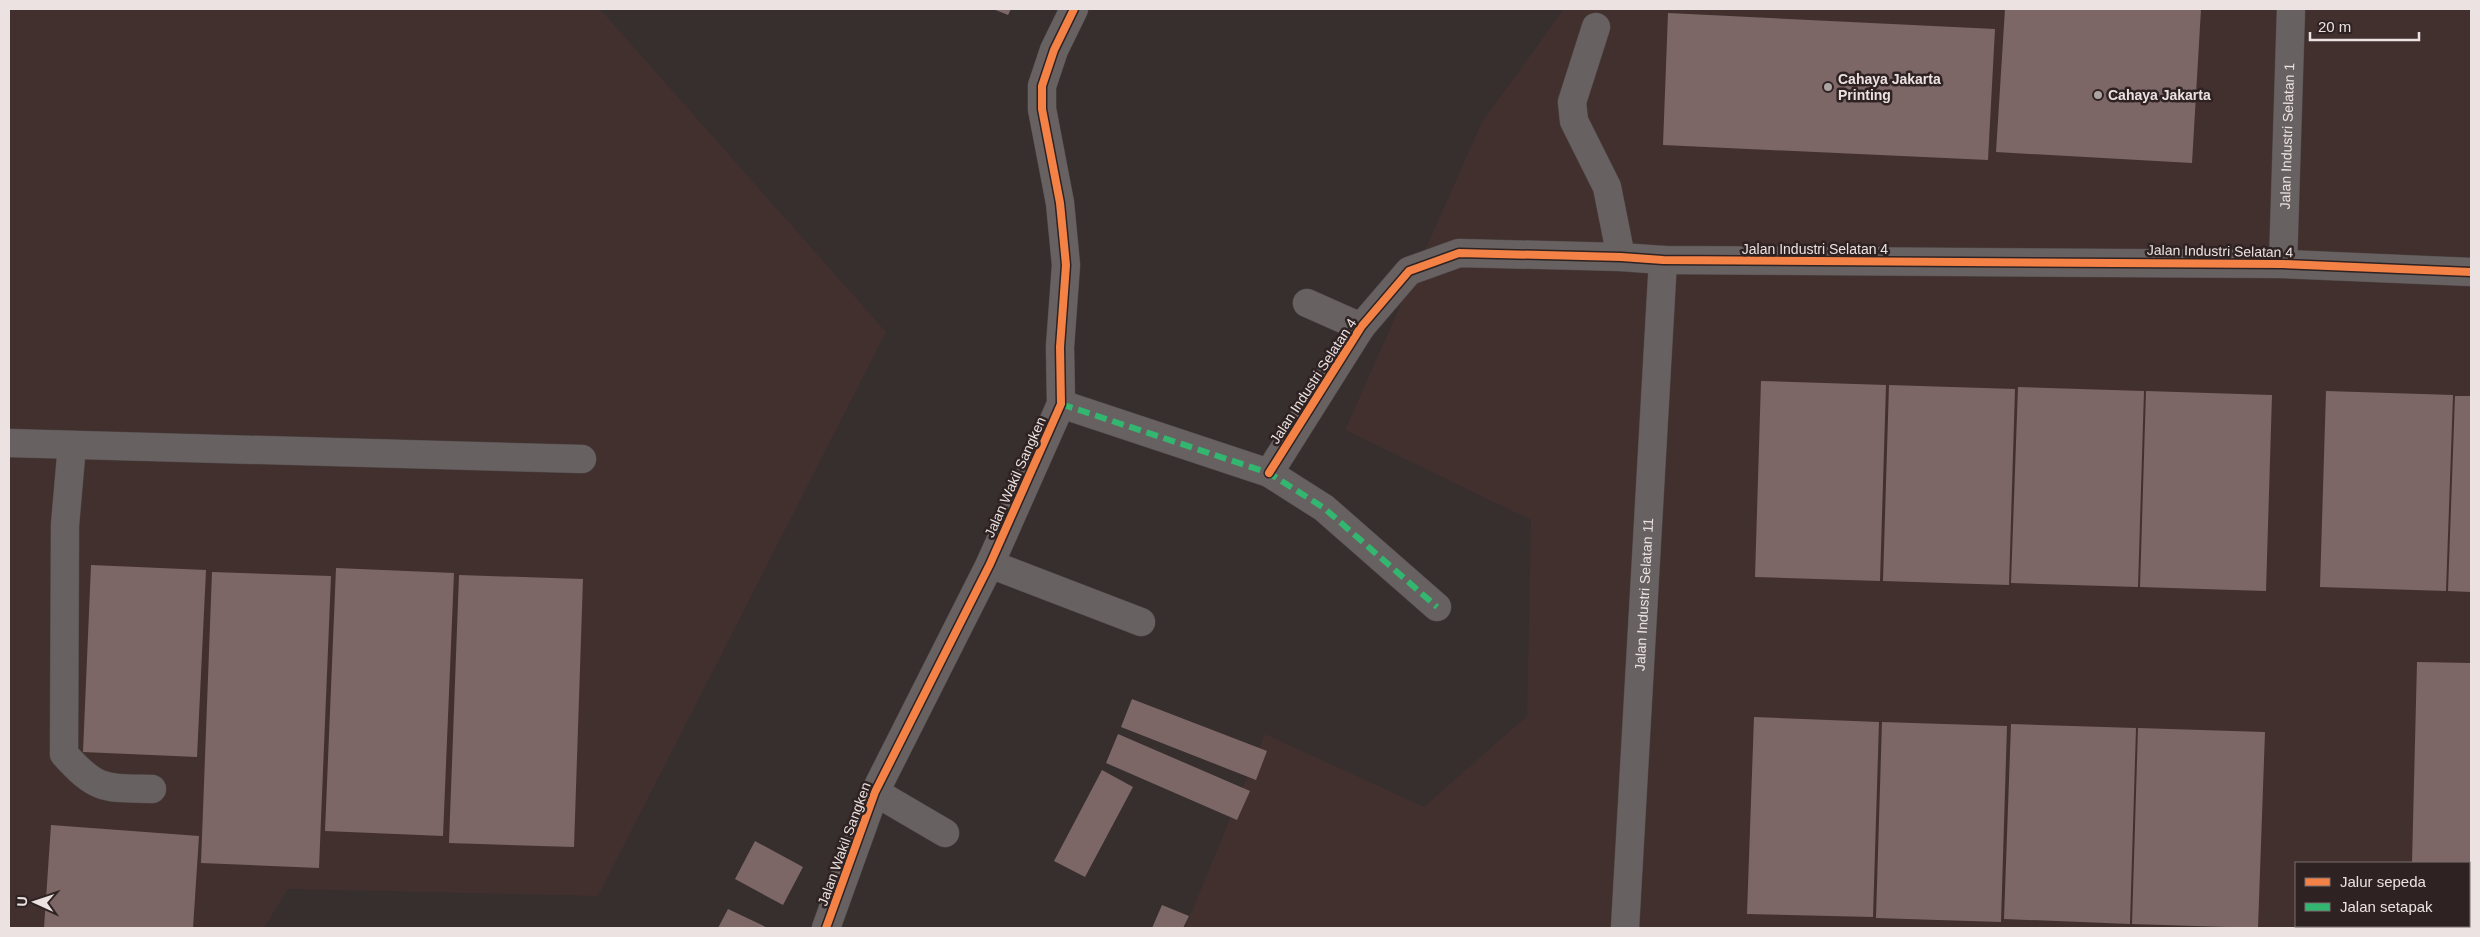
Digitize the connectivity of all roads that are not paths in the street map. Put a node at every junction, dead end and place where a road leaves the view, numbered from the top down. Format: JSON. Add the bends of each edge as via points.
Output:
{"nodes":[{"id":1,"x":1074,"y":9,"type":"edge"},
{"id":2,"x":2291,"y":9,"type":"edge"},
{"id":3,"x":1596,"y":27,"type":"dead end"},
{"id":4,"x":1621,"y":257,"type":"junction"},
{"id":5,"x":1663,"y":260,"type":"junction"},
{"id":6,"x":2283,"y":264,"type":"junction"},
{"id":7,"x":2471,"y":272,"type":"edge"},
{"id":8,"x":1307,"y":303,"type":"dead end"},
{"id":9,"x":1362,"y":327,"type":"junction"},
{"id":10,"x":1061,"y":404,"type":"junction"},
{"id":11,"x":9,"y":443,"type":"edge"},
{"id":12,"x":72,"y":445,"type":"junction"},
{"id":13,"x":582,"y":460,"type":"dead end"},
{"id":14,"x":1269,"y":473,"type":"junction"},
{"id":15,"x":990,"y":564,"type":"junction"},
{"id":16,"x":1437,"y":607,"type":"dead end"},
{"id":17,"x":1141,"y":622,"type":"dead end"},
{"id":18,"x":152,"y":789,"type":"dead end"},
{"id":19,"x":874,"y":792,"type":"junction"},
{"id":20,"x":946,"y":833,"type":"dead end"},
{"id":21,"x":826,"y":928,"type":"edge"},
{"id":22,"x":1625,"y":928,"type":"edge"}],
"edges":[{"from":1,"to":10,"type":"street","name":"Jalan Wakil Sangken","via":[[1054,50],[1042,86],[1042,109],[1060,203],[1066,265],[1060,347]]},
{"from":2,"to":6,"type":"street","name":"Jalan Industri Selatan 1"},
{"from":3,"to":4,"type":"street","via":[[1572,102],[1574,121],[1607,187]]},
{"from":4,"to":5,"type":"street","name":"Jalan Industri Selatan 4"},
{"from":4,"to":9,"type":"street","name":"Jalan Industri Selatan 4","via":[[1459,253],[1409,271]]},
{"from":5,"to":6,"type":"street","name":"Jalan Industri Selatan 4"},
{"from":5,"to":22,"type":"street","name":"Jalan Industri Selatan 11"},
{"from":6,"to":7,"type":"street","name":"Jalan Industri Selatan 4"},
{"from":8,"to":9,"type":"street"},
{"from":9,"to":14,"type":"street","name":"Jalan Industri Selatan 4"},
{"from":10,"to":14,"type":"street"},
{"from":10,"to":15,"type":"street","name":"Jalan Wakil Sangken"},
{"from":11,"to":12,"type":"street"},
{"from":12,"to":13,"type":"street"},
{"from":12,"to":18,"type":"street","via":[[65,525],[64,754],[83,776],[108,788]]},
{"from":14,"to":16,"type":"street","via":[[1324,508]]},
{"from":15,"to":17,"type":"street"},
{"from":15,"to":19,"type":"street","name":"Jalan Wakil Sangken"},
{"from":19,"to":20,"type":"street"},
{"from":19,"to":21,"type":"street","name":"Jalan Wakil Sangken"}]}
